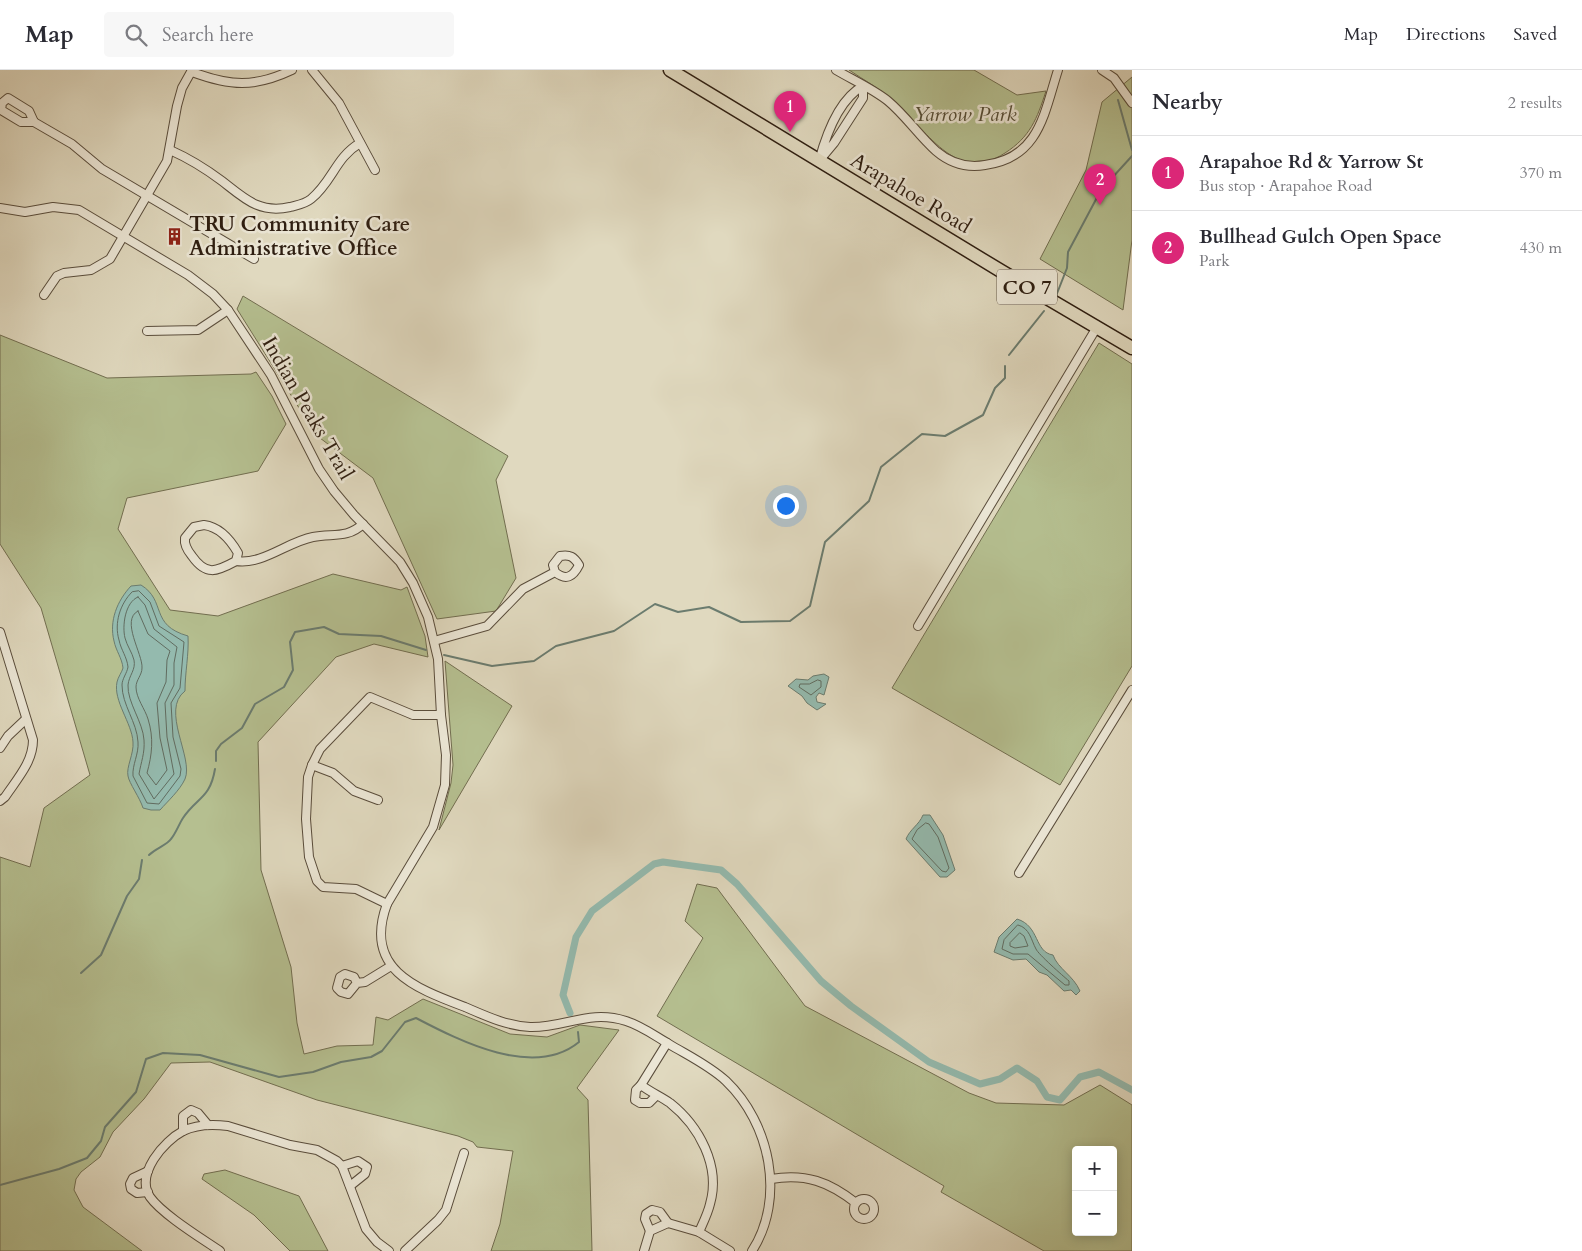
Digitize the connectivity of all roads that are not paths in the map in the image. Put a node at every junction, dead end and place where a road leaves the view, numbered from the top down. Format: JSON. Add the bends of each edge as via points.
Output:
{"nodes":[{"id":1,"x":292,"y":70,"type":"edge"},
{"id":2,"x":312,"y":70,"type":"edge"},
{"id":3,"x":670,"y":70,"type":"edge"},
{"id":4,"x":836,"y":70,"type":"edge"},
{"id":5,"x":1058,"y":70,"type":"edge"},
{"id":6,"x":1102,"y":70,"type":"edge"},
{"id":7,"x":192,"y":71,"type":"edge"},
{"id":8,"x":863,"y":86,"type":"junction"},
{"id":9,"x":1132,"y":103,"type":"edge"},
{"id":10,"x":34,"y":122,"type":"dead end"},
{"id":11,"x":360,"y":143,"type":"junction"},
{"id":12,"x":170,"y":150,"type":"junction"},
{"id":13,"x":819,"y":161,"type":"junction"},
{"id":14,"x":375,"y":170,"type":"dead end"},
{"id":15,"x":148,"y":196,"type":"junction"},
{"id":16,"x":0,"y":208,"type":"edge"},
{"id":17,"x":124,"y":236,"type":"junction"},
{"id":18,"x":254,"y":259,"type":"dead end"},
{"id":19,"x":44,"y":295,"type":"dead end"},
{"id":20,"x":228,"y":310,"type":"junction"},
{"id":21,"x":1097,"y":327,"type":"junction"},
{"id":22,"x":147,"y":331,"type":"dead end"},
{"id":23,"x":1132,"y":348,"type":"edge"},
{"id":24,"x":363,"y":524,"type":"junction"},
{"id":25,"x":236,"y":562,"type":"junction"},
{"id":26,"x":555,"y":572,"type":"dead end"},
{"id":27,"x":918,"y":626,"type":"dead end"},
{"id":28,"x":0,"y":632,"type":"edge"},
{"id":29,"x":434,"y":641,"type":"junction"},
{"id":30,"x":1132,"y":690,"type":"edge"},
{"id":31,"x":441,"y":715,"type":"junction"},
{"id":32,"x":26,"y":718,"type":"junction"},
{"id":33,"x":0,"y":748,"type":"edge"},
{"id":34,"x":312,"y":765,"type":"junction"},
{"id":35,"x":378,"y":800,"type":"dead end"},
{"id":36,"x":0,"y":801,"type":"edge"},
{"id":37,"x":1019,"y":873,"type":"dead end"},
{"id":38,"x":387,"y":904,"type":"junction"},
{"id":39,"x":391,"y":966,"type":"junction"},
{"id":40,"x":358,"y":983,"type":"dead end"},
{"id":41,"x":667,"y":1042,"type":"junction"},
{"id":42,"x":640,"y":1085,"type":"junction"},
{"id":43,"x":656,"y":1096,"type":"junction"},
{"id":44,"x":208,"y":1125,"type":"junction"},
{"id":45,"x":183,"y":1131,"type":"junction"},
{"id":46,"x":464,"y":1153,"type":"dead end"},
{"id":47,"x":342,"y":1166,"type":"junction"},
{"id":48,"x":148,"y":1171,"type":"junction"},
{"id":49,"x":771,"y":1179,"type":"junction"},
{"id":50,"x":350,"y":1186,"type":"junction"},
{"id":51,"x":148,"y":1192,"type":"junction"},
{"id":52,"x":856,"y":1203,"type":"dead end"},
{"id":53,"x":668,"y":1223,"type":"junction"},
{"id":54,"x":650,"y":1231,"type":"junction"},
{"id":55,"x":699,"y":1232,"type":"junction"},
{"id":56,"x":220,"y":1251,"type":"edge"},
{"id":57,"x":389,"y":1251,"type":"edge"},
{"id":58,"x":405,"y":1251,"type":"edge"},
{"id":59,"x":644,"y":1251,"type":"edge"},
{"id":60,"x":730,"y":1251,"type":"edge"},
{"id":61,"x":752,"y":1251,"type":"edge"}],
"edges":[{"from":1,"to":7,"type":"street","via":[[273,79],[239,84],[219,82]]},
{"from":2,"to":11,"type":"street","via":[[333,94]]},
{"from":3,"to":13,"type":"main road","name":"Arapahoe Road","number":"CO 7"},
{"from":4,"to":8,"type":"street"},
{"from":5,"to":8,"type":"street","via":[[1042,120],[1030,142],[1009,160],[982,166],[962,165],[936,151],[897,109]]},
{"from":6,"to":9,"type":"street","via":[[1114,78]]},
{"from":7,"to":12,"type":"street","via":[[182,88]]},
{"from":8,"to":13,"type":"street","via":[[863,98]]},
{"from":8,"to":13,"type":"street","via":[[852,92],[826,138]]},
{"from":10,"to":15,"type":"street"},
{"from":11,"to":12,"type":"street","via":[[342,156],[322,190],[306,203],[281,209],[263,208],[243,198],[200,166]]},
{"from":11,"to":14,"type":"street"},
{"from":12,"to":15,"type":"street"},
{"from":13,"to":21,"type":"main road","name":"Arapahoe Road","number":"CO 7"},
{"from":15,"to":17,"type":"street"},
{"from":15,"to":18,"type":"street"},
{"from":16,"to":17,"type":"street","name":"Indian Peaks Trail","via":[[25,212],[53,206],[66,207],[78,210]]},
{"from":17,"to":19,"type":"street","via":[[102,266],[64,273],[54,279]]},
{"from":17,"to":20,"type":"street","name":"Indian Peaks Trail","via":[[197,280]]},
{"from":20,"to":22,"type":"street","via":[[198,330]]},
{"from":20,"to":24,"type":"street","name":"Indian Peaks Trail","via":[[271,375],[321,472]]},
{"from":21,"to":23,"type":"main road","name":"Arapahoe Road","number":"CO 7"},
{"from":21,"to":27,"type":"street"},
{"from":24,"to":25,"type":"street","via":[[352,533],[313,536],[248,562]]},
{"from":24,"to":29,"type":"street","name":"Indian Peaks Trail","via":[[407,573],[425,610]]},
{"from":25,"to":25,"type":"street","via":[[238,553],[219,529],[204,525],[194,527],[186,534],[186,548],[204,570],[219,569]]},
{"from":26,"to":29,"type":"street","via":[[523,589],[487,626]]},
{"from":28,"to":32,"type":"street"},
{"from":29,"to":31,"type":"street","name":"Indian Peaks Trail","via":[[441,686]]},
{"from":30,"to":37,"type":"street"},
{"from":31,"to":34,"type":"street","via":[[413,715],[370,697],[320,749]]},
{"from":31,"to":38,"type":"street","name":"Indian Peaks Trail","via":[[446,765],[441,806],[433,827]]},
{"from":32,"to":33,"type":"street"},
{"from":32,"to":36,"type":"street","via":[[33,740],[32,755]]},
{"from":34,"to":35,"type":"street","via":[[333,773],[354,791]]},
{"from":34,"to":38,"type":"street","via":[[308,777],[306,819],[309,857],[317,881],[327,889],[356,889]]},
{"from":38,"to":39,"type":"street","name":"Indian Peaks Trail","via":[[380,932]]},
{"from":39,"to":40,"type":"street"},
{"from":39,"to":41,"type":"street","name":"Indian Peaks Trail","via":[[412,984],[504,1023],[548,1026],[576,1019],[609,1017],[642,1027]]},
{"from":41,"to":42,"type":"street"},
{"from":41,"to":49,"type":"street","name":"Indian Peaks Trail","via":[[709,1067],[744,1101],[763,1142]]},
{"from":42,"to":43,"type":"street"},
{"from":42,"to":43,"type":"street","via":[[635,1100],[640,1104],[650,1103]]},
{"from":43,"to":55,"type":"street","via":[[672,1105],[691,1123],[710,1160],[712,1194]]},
{"from":44,"to":45,"type":"street"},
{"from":44,"to":45,"type":"street","via":[[192,1110],[183,1116]]},
{"from":44,"to":47,"type":"street","via":[[228,1126],[317,1150],[328,1154]]},
{"from":45,"to":48,"type":"street","via":[[163,1149]]},
{"from":46,"to":58,"type":"street","via":[[446,1210]]},
{"from":47,"to":50,"type":"street"},
{"from":47,"to":50,"type":"street","via":[[358,1161],[367,1167],[365,1174]]},
{"from":48,"to":51,"type":"street"},
{"from":48,"to":51,"type":"street","via":[[133,1178],[130,1184],[131,1190],[137,1193]]},
{"from":49,"to":52,"type":"street","via":[[797,1177],[826,1183]]},
{"from":49,"to":61,"type":"street","name":"Indian Peaks Trail","via":[[762,1230]]},
{"from":50,"to":57,"type":"street","via":[[366,1230]]},
{"from":51,"to":56,"type":"street","via":[[159,1207]]},
{"from":53,"to":54,"type":"street"},
{"from":53,"to":54,"type":"street","via":[[660,1212],[652,1210],[645,1219]]},
{"from":53,"to":55,"type":"street"},
{"from":54,"to":59,"type":"street"},
{"from":55,"to":60,"type":"street"}]}
